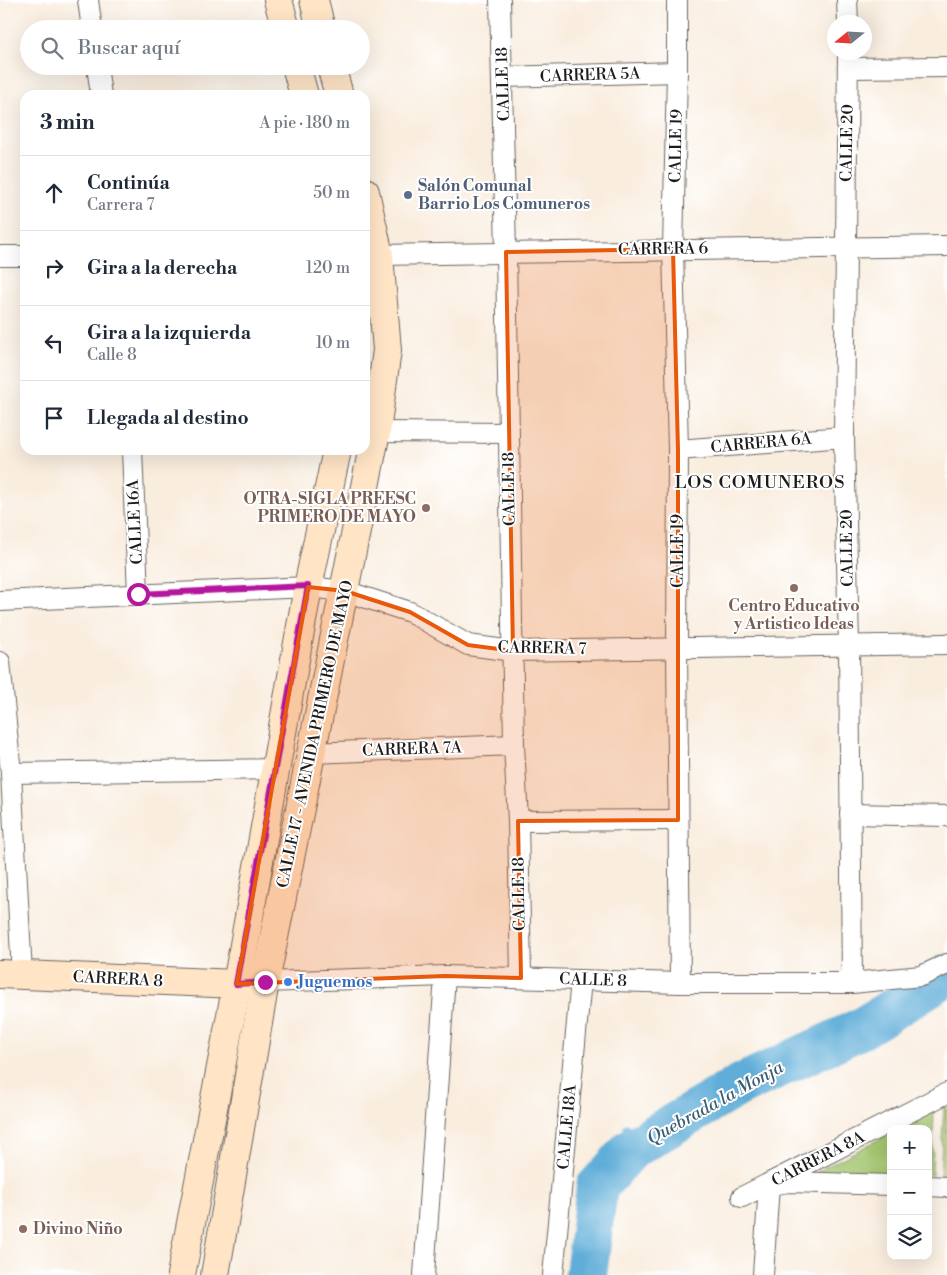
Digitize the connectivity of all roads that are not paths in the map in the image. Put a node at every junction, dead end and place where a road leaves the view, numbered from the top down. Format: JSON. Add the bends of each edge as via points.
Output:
{"nodes":[{"id":1,"x":88,"y":0,"type":"edge"},
{"id":2,"x":278,"y":0,"type":"edge"},
{"id":3,"x":314,"y":0,"type":"edge"},
{"id":4,"x":500,"y":0,"type":"edge"},
{"id":5,"x":677,"y":0,"type":"edge"},
{"id":6,"x":848,"y":0,"type":"edge"},
{"id":7,"x":848,"y":15,"type":"edge"},
{"id":8,"x":91,"y":20,"type":"edge"},
{"id":9,"x":284,"y":20,"type":"edge"},
{"id":10,"x":319,"y":20,"type":"edge"},
{"id":11,"x":848,"y":60,"type":"edge"},
{"id":12,"x":947,"y":67,"type":"edge"},
{"id":13,"x":677,"y":72,"type":"junction"},
{"id":14,"x":98,"y":75,"type":"edge"},
{"id":15,"x":298,"y":75,"type":"edge"},
{"id":16,"x":334,"y":75,"type":"edge"},
{"id":17,"x":503,"y":78,"type":"junction"},
{"id":18,"x":100,"y":90,"type":"edge"},
{"id":19,"x":303,"y":90,"type":"edge"},
{"id":20,"x":338,"y":90,"type":"edge"},
{"id":21,"x":370,"y":214,"type":"edge"},
{"id":22,"x":947,"y":246,"type":"edge"},
{"id":23,"x":846,"y":247,"type":"junction"},
{"id":24,"x":673,"y":249,"type":"junction"},
{"id":25,"x":506,"y":252,"type":"junction"},
{"id":26,"x":379,"y":255,"type":"junction"},
{"id":27,"x":0,"y":256,"type":"edge"},
{"id":28,"x":20,"y":256,"type":"edge"},
{"id":29,"x":376,"y":432,"type":"junction"},
{"id":30,"x":508,"y":433,"type":"junction"},
{"id":31,"x":844,"y":437,"type":"junction"},
{"id":32,"x":678,"y":450,"type":"junction"},
{"id":33,"x":132,"y":455,"type":"edge"},
{"id":34,"x":337,"y":455,"type":"edge"},
{"id":35,"x":308,"y":586,"type":"junction"},
{"id":36,"x":345,"y":591,"type":"junction"},
{"id":37,"x":138,"y":594,"type":"junction"},
{"id":38,"x":0,"y":600,"type":"edge"},
{"id":39,"x":947,"y":644,"type":"edge"},
{"id":40,"x":849,"y":645,"type":"junction"},
{"id":41,"x":677,"y":648,"type":"junction"},
{"id":42,"x":513,"y":651,"type":"junction"},
{"id":43,"x":0,"y":662,"type":"edge"},
{"id":44,"x":514,"y":745,"type":"junction"},
{"id":45,"x":311,"y":753,"type":"junction"},
{"id":46,"x":275,"y":769,"type":"junction"},
{"id":47,"x":11,"y":773,"type":"junction"},
{"id":48,"x":850,"y":814,"type":"junction"},
{"id":49,"x":947,"y":816,"type":"edge"},
{"id":50,"x":678,"y":820,"type":"junction"},
{"id":51,"x":518,"y":821,"type":"junction"},
{"id":52,"x":947,"y":964,"type":"edge"},
{"id":53,"x":11,"y":974,"type":"edge"},
{"id":54,"x":445,"y":976,"type":"junction"},
{"id":55,"x":521,"y":978,"type":"junction"},
{"id":56,"x":581,"y":980,"type":"junction"},
{"id":57,"x":265,"y":982,"type":"junction"},
{"id":58,"x":680,"y":983,"type":"junction"},
{"id":59,"x":852,"y":983,"type":"junction"},
{"id":60,"x":236,"y":984,"type":"junction"},
{"id":61,"x":947,"y":1093,"type":"edge"},
{"id":62,"x":769,"y":1185,"type":"junction"},
{"id":63,"x":887,"y":1185,"type":"edge"},
{"id":64,"x":932,"y":1186,"type":"edge"},
{"id":65,"x":947,"y":1187,"type":"edge"},
{"id":66,"x":742,"y":1197,"type":"dead end"},
{"id":67,"x":182,"y":1275,"type":"edge"},
{"id":68,"x":214,"y":1275,"type":"edge"},
{"id":69,"x":424,"y":1275,"type":"edge"},
{"id":70,"x":553,"y":1275,"type":"edge"},
{"id":71,"x":763,"y":1275,"type":"edge"}],
"edges":[{"from":1,"to":8,"type":"street"},
{"from":2,"to":9,"type":"main road"},
{"from":3,"to":10,"type":"main road"},
{"from":4,"to":17,"type":"street","name":"CALLE 18"},
{"from":5,"to":13,"type":"street","name":"CALLE 19"},
{"from":6,"to":7,"type":"street"},
{"from":11,"to":12,"type":"street"},
{"from":11,"to":23,"type":"street","name":"CALLE 20"},
{"from":13,"to":17,"type":"street","name":"CARRERA 5A"},
{"from":13,"to":24,"type":"street","name":"CALLE 19"},
{"from":14,"to":18,"type":"street"},
{"from":15,"to":19,"type":"main road"},
{"from":16,"to":20,"type":"main road"},
{"from":17,"to":25,"type":"street","name":"CALLE 18"},
{"from":21,"to":26,"type":"main road","name":"CALLE 17 - AVENIDA PRIMERO DE MAYO"},
{"from":22,"to":23,"type":"street","name":"CARRERA 6"},
{"from":23,"to":24,"type":"street","name":"CARRERA 6"},
{"from":23,"to":31,"type":"street","name":"CALLE 20"},
{"from":24,"to":25,"type":"street","name":"CARRERA 6"},
{"from":24,"to":32,"type":"street","name":"CALLE 19"},
{"from":25,"to":26,"type":"street","name":"CARRERA 6"},
{"from":25,"to":30,"type":"street","name":"CALLE 18"},
{"from":26,"to":29,"type":"main road","name":"CALLE 17 - AVENIDA PRIMERO DE MAYO","via":[[387,350]]},
{"from":27,"to":28,"type":"street"},
{"from":29,"to":30,"type":"street"},
{"from":29,"to":36,"type":"main road","name":"CALLE 17 - AVENIDA PRIMERO DE MAYO"},
{"from":30,"to":42,"type":"street","name":"CALLE 18"},
{"from":31,"to":32,"type":"street","name":"CARRERA 6A"},
{"from":31,"to":40,"type":"street","name":"CALLE 20"},
{"from":32,"to":41,"type":"street","name":"CALLE 19"},
{"from":33,"to":37,"type":"street","name":"CALLE 16A"},
{"from":34,"to":35,"type":"main road","name":"CALLE 17 - AVENIDA PRIMERO DE MAYO"},
{"from":35,"to":36,"type":"street","name":"CARRERA 7"},
{"from":35,"to":37,"type":"street","name":"CARRERA 7"},
{"from":35,"to":46,"type":"main road","name":"CALLE 17 - AVENIDA PRIMERO DE MAYO"},
{"from":36,"to":42,"type":"street","name":"CARRERA 7","via":[[410,612],[468,645]]},
{"from":36,"to":45,"type":"main road","name":"CALLE 17 - AVENIDA PRIMERO DE MAYO"},
{"from":37,"to":38,"type":"street","name":"CARRERA 7"},
{"from":39,"to":40,"type":"street","name":"CARRERA 7"},
{"from":40,"to":41,"type":"street","name":"CARRERA 7"},
{"from":40,"to":48,"type":"street","name":"CALLE 20"},
{"from":41,"to":42,"type":"street","name":"CARRERA 7"},
{"from":41,"to":50,"type":"street","name":"CALLE 19"},
{"from":42,"to":44,"type":"street","name":"CALLE 18"},
{"from":43,"to":47,"type":"street"},
{"from":44,"to":45,"type":"street","name":"CARRERA 7A"},
{"from":44,"to":51,"type":"street","name":"CALLE 18"},
{"from":45,"to":57,"type":"main road","name":"CALLE 17 - AVENIDA PRIMERO DE MAYO"},
{"from":46,"to":47,"type":"street"},
{"from":46,"to":60,"type":"main road","name":"CALLE 17 - AVENIDA PRIMERO DE MAYO"},
{"from":47,"to":53,"type":"street"},
{"from":48,"to":49,"type":"street"},
{"from":48,"to":59,"type":"street","name":"CALLE 20"},
{"from":50,"to":51,"type":"street"},
{"from":50,"to":58,"type":"street","name":"CALLE 19"},
{"from":51,"to":55,"type":"street","name":"CALLE 18"},
{"from":52,"to":59,"type":"street","name":"CALLE 8","via":[[921,976]]},
{"from":53,"to":60,"type":"main road","name":"CARRERA 8"},
{"from":54,"to":55,"type":"street","name":"CALLE 8"},
{"from":54,"to":57,"type":"street","name":"CALLE 8"},
{"from":54,"to":69,"type":"street"},
{"from":55,"to":56,"type":"street","name":"CALLE 8"},
{"from":56,"to":58,"type":"street","name":"CALLE 8"},
{"from":56,"to":70,"type":"street","name":"CALLE 18A"},
{"from":57,"to":60,"type":"main road","name":"CALLE 8"},
{"from":57,"to":68,"type":"main road","name":"CALLE 17 - AVENIDA PRIMERO DE MAYO"},
{"from":58,"to":59,"type":"street","name":"CALLE 8"},
{"from":60,"to":67,"type":"main road","name":"CALLE 17 - AVENIDA PRIMERO DE MAYO"},
{"from":61,"to":62,"type":"street","name":"CARRERA 8A"},
{"from":62,"to":63,"type":"street","via":[[790,1182]]},
{"from":62,"to":66,"type":"street","name":"CARRERA 8A"},
{"from":62,"to":71,"type":"street"},
{"from":64,"to":65,"type":"street"}]}
